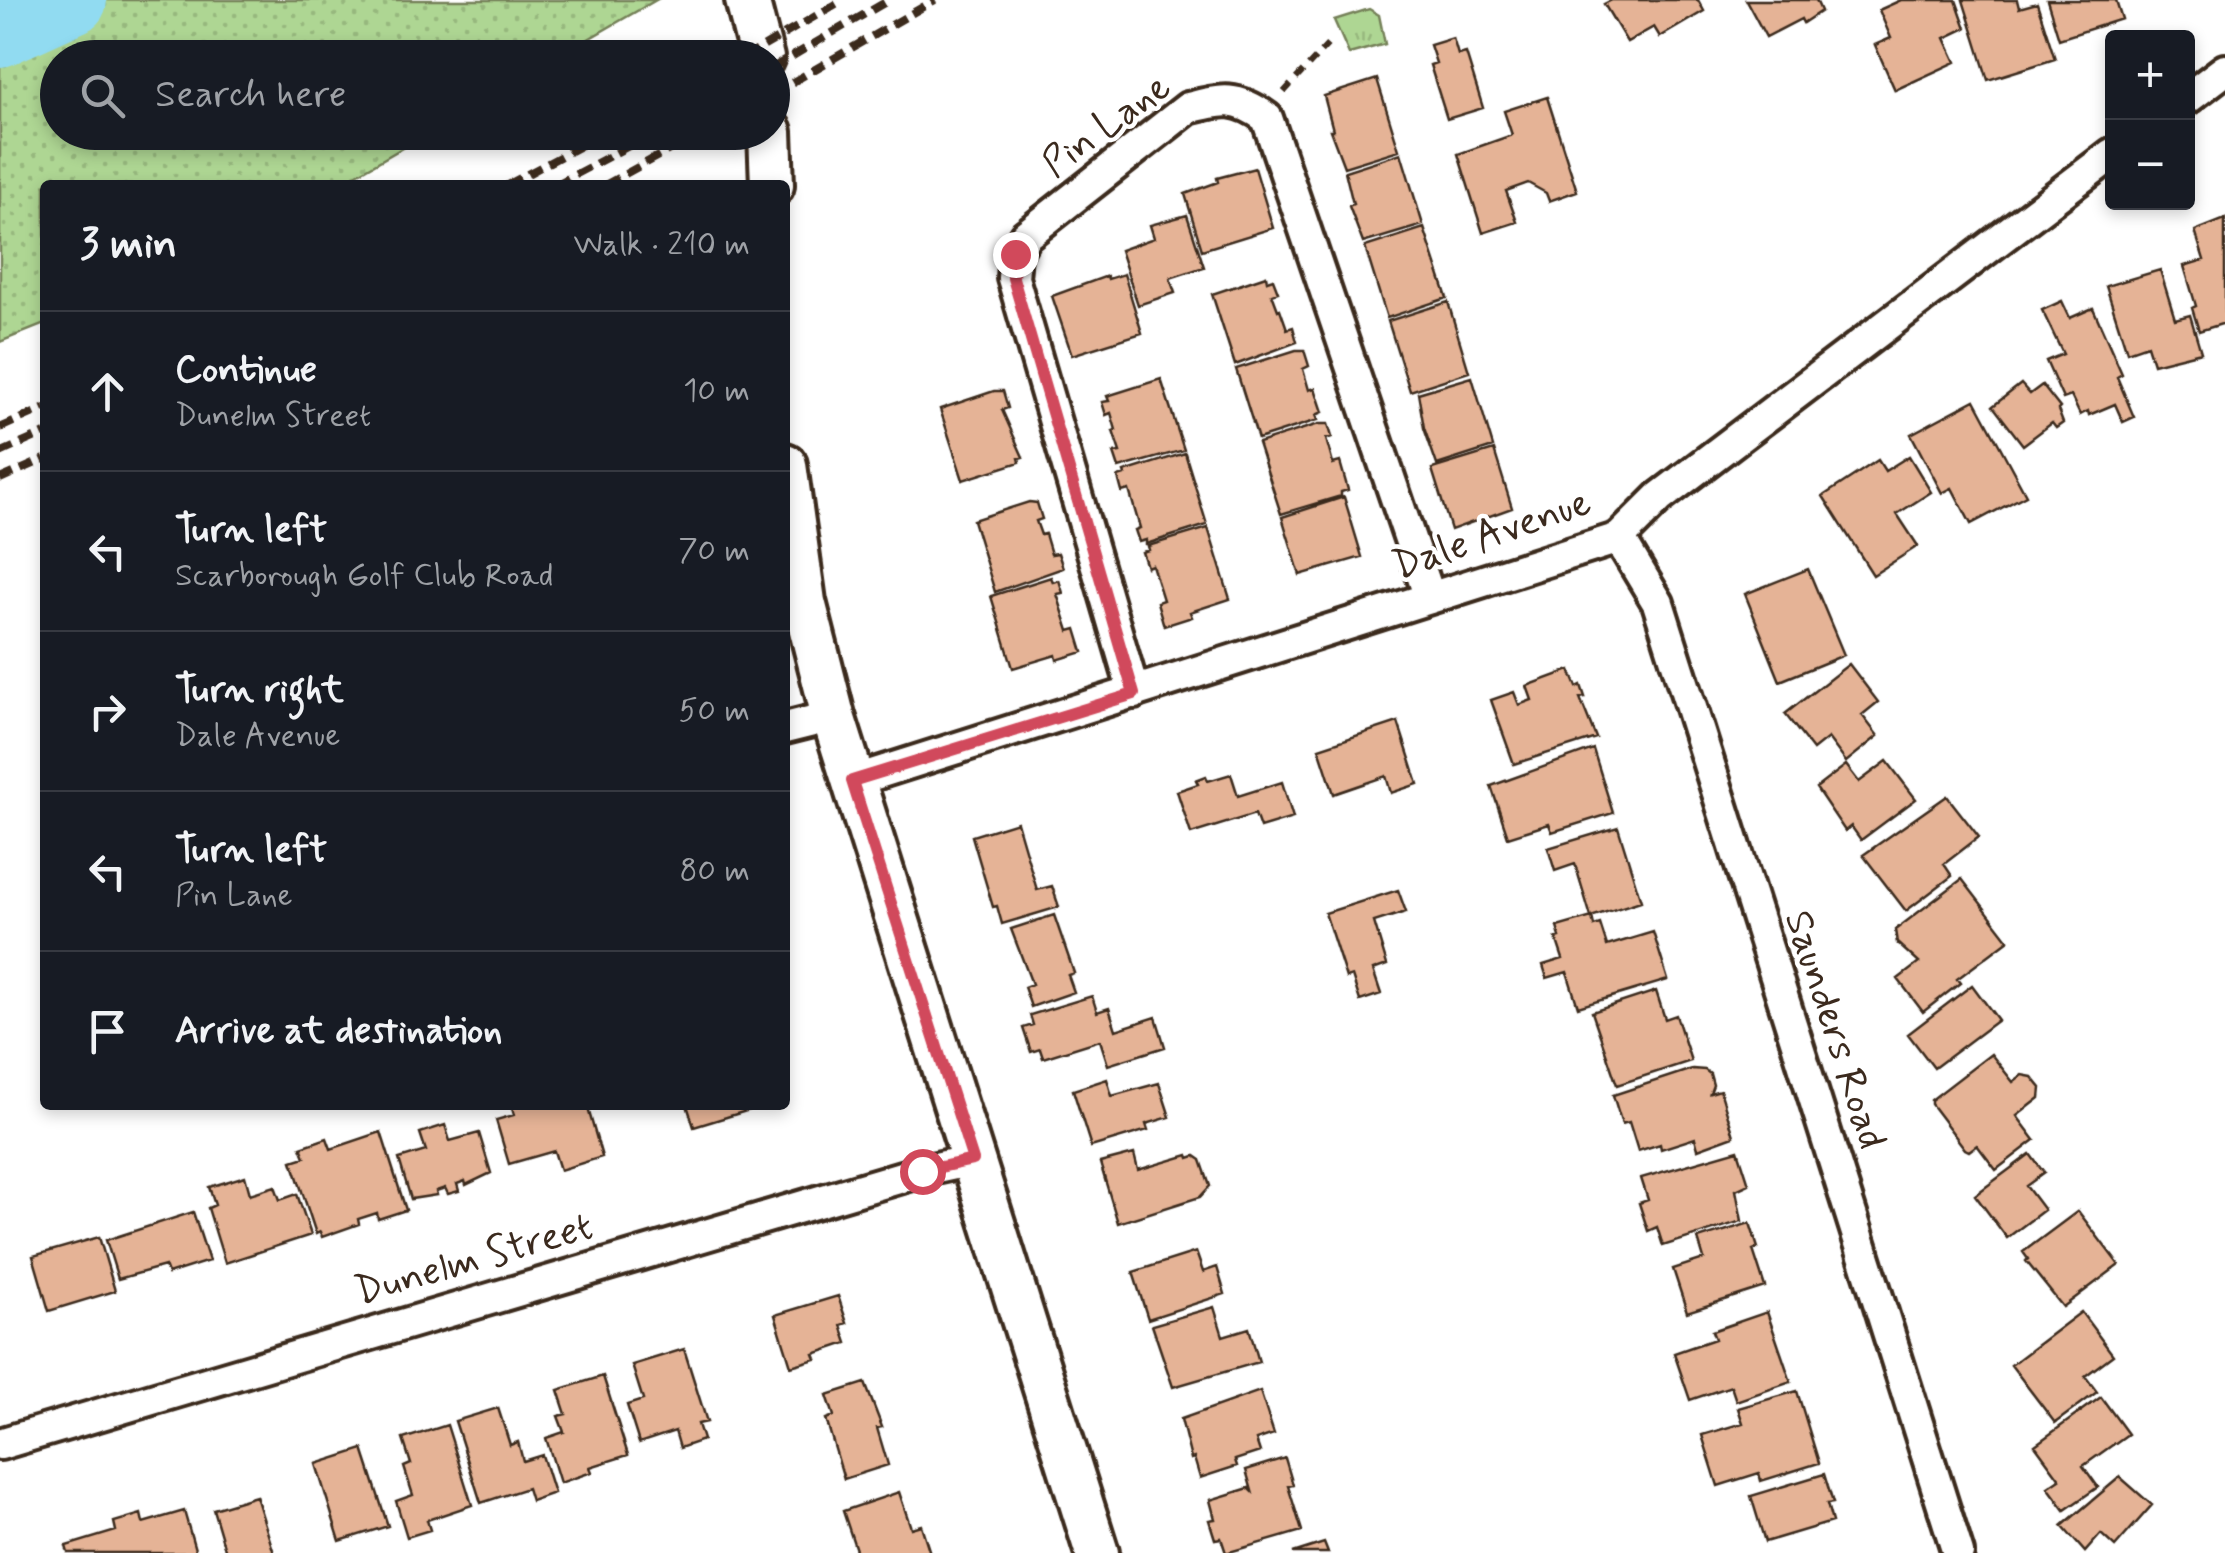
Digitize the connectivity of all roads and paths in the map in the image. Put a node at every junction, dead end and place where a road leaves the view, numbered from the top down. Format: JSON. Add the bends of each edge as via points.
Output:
{"nodes":[{"id":1,"x":747,"y":0,"type":"edge"},
{"id":2,"x":757,"y":40,"type":"edge"},
{"id":3,"x":2225,"y":70,"type":"edge"},
{"id":4,"x":2195,"y":93,"type":"edge"},
{"id":5,"x":771,"y":150,"type":"edge"},
{"id":6,"x":2105,"y":159,"type":"edge"},
{"id":7,"x":772,"y":180,"type":"edge"},
{"id":8,"x":790,"y":501,"type":"edge"},
{"id":9,"x":1619,"y":538,"type":"junction"},
{"id":10,"x":1430,"y":598,"type":"junction"},
{"id":11,"x":1134,"y":694,"type":"junction"},
{"id":12,"x":834,"y":716,"type":"junction"},
{"id":13,"x":790,"y":727,"type":"edge"},
{"id":14,"x":852,"y":781,"type":"junction"},
{"id":15,"x":973,"y":1160,"type":"junction"},
{"id":16,"x":0,"y":1444,"type":"edge"},
{"id":17,"x":1097,"y":1553,"type":"edge"},
{"id":18,"x":1958,"y":1553,"type":"edge"}],
"edges":[{"from":1,"to":2,"type":"street"},
{"from":3,"to":4,"type":"street"},
{"from":5,"to":7,"type":"street"},
{"from":6,"to":9,"type":"street","name":"Dale Avenue","via":[[1660,497]]},
{"from":8,"to":12,"type":"street","via":[[804,602]]},
{"from":9,"to":10,"type":"street","name":"Dale Avenue"},
{"from":9,"to":18,"type":"street","name":"Saunders Road","via":[[1658,603]]},
{"from":10,"to":11,"type":"street","name":"Dale Avenue"},
{"from":10,"to":11,"type":"street","name":"Pin Lane","via":[[1267,118],[1244,102],[1188,108],[1025,236],[1015,254],[1013,278]]},
{"from":11,"to":14,"type":"street","name":"Dale Avenue"},
{"from":12,"to":13,"type":"street"},
{"from":12,"to":14,"type":"street"},
{"from":14,"to":15,"type":"street"},
{"from":15,"to":16,"type":"street","name":"Dunelm Street"},
{"from":15,"to":17,"type":"street"}]}
